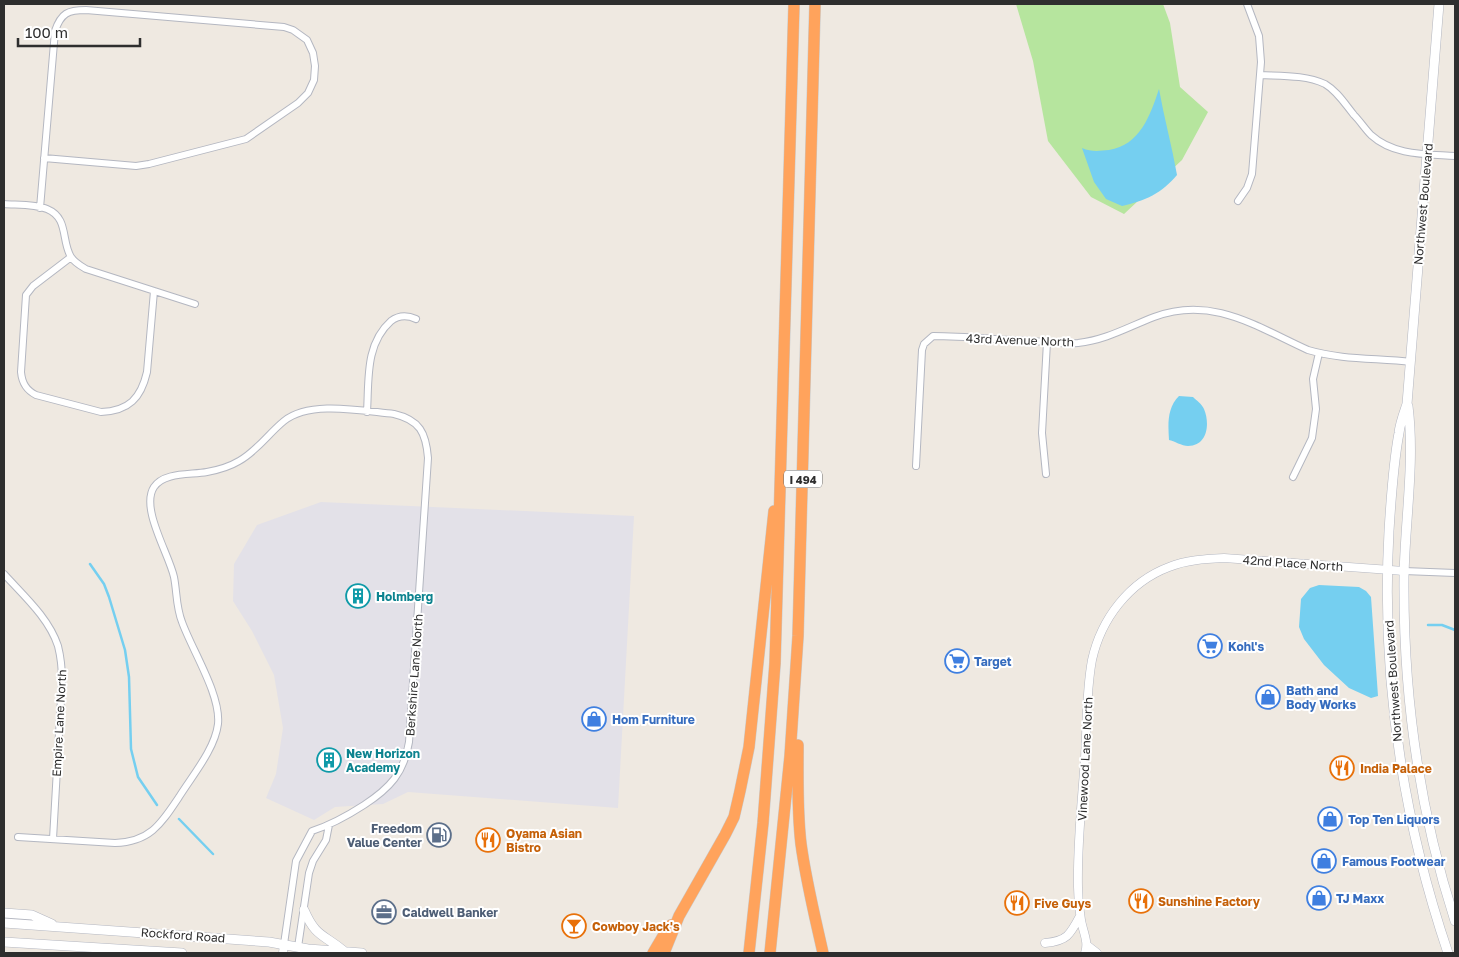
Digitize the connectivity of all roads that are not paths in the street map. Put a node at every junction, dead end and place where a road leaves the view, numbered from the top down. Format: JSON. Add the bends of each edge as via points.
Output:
{"nodes":[{"id":1,"x":794,"y":4,"type":"edge"},
{"id":2,"x":815,"y":4,"type":"edge"},
{"id":3,"x":1247,"y":4,"type":"edge"},
{"id":4,"x":1438,"y":4,"type":"edge"},
{"id":5,"x":1261,"y":75,"type":"junction"},
{"id":6,"x":1427,"y":154,"type":"junction"},
{"id":7,"x":1455,"y":156,"type":"edge"},
{"id":8,"x":44,"y":158,"type":"junction"},
{"id":9,"x":1238,"y":201,"type":"dead end"},
{"id":10,"x":4,"y":204,"type":"edge"},
{"id":11,"x":40,"y":208,"type":"junction"},
{"id":12,"x":71,"y":257,"type":"junction"},
{"id":13,"x":154,"y":291,"type":"junction"},
{"id":14,"x":195,"y":304,"type":"dead end"},
{"id":15,"x":416,"y":319,"type":"dead end"},
{"id":16,"x":1046,"y":342,"type":"junction"},
{"id":17,"x":1319,"y":353,"type":"junction"},
{"id":18,"x":1410,"y":362,"type":"junction"},
{"id":19,"x":1407,"y":404,"type":"junction"},
{"id":20,"x":367,"y":412,"type":"junction"},
{"id":21,"x":916,"y":466,"type":"dead end"},
{"id":22,"x":1046,"y":474,"type":"dead end"},
{"id":23,"x":1293,"y":477,"type":"dead end"},
{"id":24,"x":780,"y":496,"type":"junction"},
{"id":25,"x":1387,"y":569,"type":"junction"},
{"id":26,"x":1404,"y":570,"type":"junction"},
{"id":27,"x":1455,"y":573,"type":"edge"},
{"id":28,"x":4,"y":574,"type":"edge"},
{"id":29,"x":1137,"y":585,"type":"joint"},
{"id":30,"x":796,"y":669,"type":"junction"},
{"id":31,"x":329,"y":825,"type":"junction"},
{"id":32,"x":18,"y":838,"type":"dead end"},
{"id":33,"x":52,"y":839,"type":"junction"},
{"id":34,"x":304,"y":910,"type":"junction"},
{"id":35,"x":4,"y":913,"type":"edge"},
{"id":36,"x":679,"y":916,"type":"junction"},
{"id":37,"x":1080,"y":916,"type":"junction"},
{"id":38,"x":1455,"y":921,"type":"edge"},
{"id":39,"x":4,"y":923,"type":"edge"},
{"id":40,"x":57,"y":926,"type":"junction"},
{"id":41,"x":4,"y":942,"type":"edge"},
{"id":42,"x":1045,"y":943,"type":"dead end"},
{"id":43,"x":283,"y":949,"type":"edge"},
{"id":44,"x":298,"y":950,"type":"edge"},
{"id":45,"x":1086,"y":950,"type":"edge"},
{"id":46,"x":345,"y":952,"type":"junction"},
{"id":47,"x":182,"y":953,"type":"edge"},
{"id":48,"x":362,"y":953,"type":"edge"},
{"id":49,"x":653,"y":953,"type":"edge"},
{"id":50,"x":664,"y":953,"type":"edge"},
{"id":51,"x":749,"y":953,"type":"edge"},
{"id":52,"x":770,"y":953,"type":"edge"},
{"id":53,"x":823,"y":953,"type":"edge"},
{"id":54,"x":1097,"y":953,"type":"edge"},
{"id":55,"x":1448,"y":953,"type":"edge"}],
"edges":[{"from":1,"to":24,"type":"highway","number":"I 494"},
{"from":2,"to":30,"type":"highway","number":"I 494"},
{"from":3,"to":5,"type":"street","via":[[1259,36]]},
{"from":4,"to":6,"type":"main road","name":"Northwest Boulevard"},
{"from":5,"to":6,"type":"street","via":[[1301,77],[1326,85],[1379,142],[1401,151]]},
{"from":5,"to":9,"type":"street","via":[[1252,174]]},
{"from":6,"to":7,"type":"street"},
{"from":6,"to":18,"type":"main road","name":"Northwest Boulevard"},
{"from":8,"to":8,"type":"street","via":[[55,31],[65,14],[86,10],[284,27],[307,40],[315,66],[314,80],[308,93],[246,139],[136,166]]},
{"from":8,"to":11,"type":"street"},
{"from":10,"to":11,"type":"street"},
{"from":11,"to":12,"type":"street","via":[[48,210],[62,222]]},
{"from":12,"to":13,"type":"street","via":[[86,269]]},
{"from":12,"to":13,"type":"street","via":[[26,295],[21,372],[24,386],[36,395],[101,412],[112,412],[131,403],[139,395],[147,372]]},
{"from":13,"to":14,"type":"street"},
{"from":15,"to":20,"type":"street","via":[[408,315],[396,318],[378,336],[370,360]]},
{"from":16,"to":17,"type":"street","name":"43rd Avenue North","via":[[1097,340],[1154,317],[1195,310],[1236,316]]},
{"from":16,"to":21,"type":"street","name":"43rd Avenue North","via":[[934,336],[927,340],[922,350]]},
{"from":16,"to":22,"type":"street","via":[[1042,433]]},
{"from":17,"to":18,"type":"street","name":"43rd Avenue North"},
{"from":17,"to":23,"type":"street","via":[[1314,379],[1314,431]]},
{"from":18,"to":19,"type":"main road","name":"Northwest Boulevard"},
{"from":19,"to":25,"type":"main road","name":"Northwest Boulevard","via":[[1399,432]]},
{"from":19,"to":26,"type":"main road","name":"Northwest Boulevard","via":[[1411,432]]},
{"from":20,"to":31,"type":"street","name":"Berkshire Lane North","via":[[404,416],[421,429],[426,439],[427,483],[409,742],[400,770],[382,793]]},
{"from":20,"to":33,"type":"street","via":[[326,409],[298,413],[238,462],[223,469],[169,477],[154,486],[150,503],[155,526],[174,576],[181,621],[214,696],[218,723],[215,736],[185,788],[157,828],[146,836],[115,843]]},
{"from":24,"to":36,"type":"highway","via":[[772,515],[749,747],[734,816]]},
{"from":24,"to":51,"type":"highway","number":"I 494","via":[[774,672]]},
{"from":25,"to":26,"type":"street","name":"42nd Place North"},
{"from":25,"to":29,"type":"street","name":"42nd Place North","via":[[1203,559],[1168,567]]},
{"from":25,"to":55,"type":"main road","name":"Northwest Boulevard","via":[[1388,645],[1402,773],[1426,883]]},
{"from":26,"to":27,"type":"street","name":"42nd Place North"},
{"from":26,"to":38,"type":"main road","name":"Northwest Boulevard","via":[[1407,668],[1416,751],[1429,826]]},
{"from":28,"to":33,"type":"street","name":"Empire Lane North","via":[[50,628],[61,663]]},
{"from":29,"to":37,"type":"street","name":"Vinewood Lane North","via":[[1113,611],[1092,660],[1078,878]]},
{"from":30,"to":52,"type":"highway","number":"I 494"},
{"from":30,"to":53,"type":"highway","via":[[800,832]]},
{"from":31,"to":34,"type":"street","via":[[326,840],[309,873]]},
{"from":31,"to":43,"type":"street","name":"Berkshire Lane North","via":[[312,831],[296,861]]},
{"from":32,"to":33,"type":"street"},
{"from":34,"to":44,"type":"street"},
{"from":34,"to":46,"type":"main road","via":[[315,930]]},
{"from":35,"to":40,"type":"main road","via":[[32,914]]},
{"from":36,"to":49,"type":"highway"},
{"from":36,"to":50,"type":"highway"},
{"from":37,"to":42,"type":"street","via":[[1066,938]]},
{"from":37,"to":45,"type":"street","name":"Vinewood Lane North"},
{"from":39,"to":40,"type":"main road","name":"Rockford Road"},
{"from":40,"to":43,"type":"main road","name":"Rockford Road"},
{"from":41,"to":47,"type":"main road","name":"Rockford Road"},
{"from":43,"to":44,"type":"main road","name":"Rockford Road"},
{"from":44,"to":46,"type":"main road","name":"Rockford Road"},
{"from":45,"to":54,"type":"street","name":"Vinewood Lane North"},
{"from":46,"to":48,"type":"main road","name":"Rockford Road"}]}
